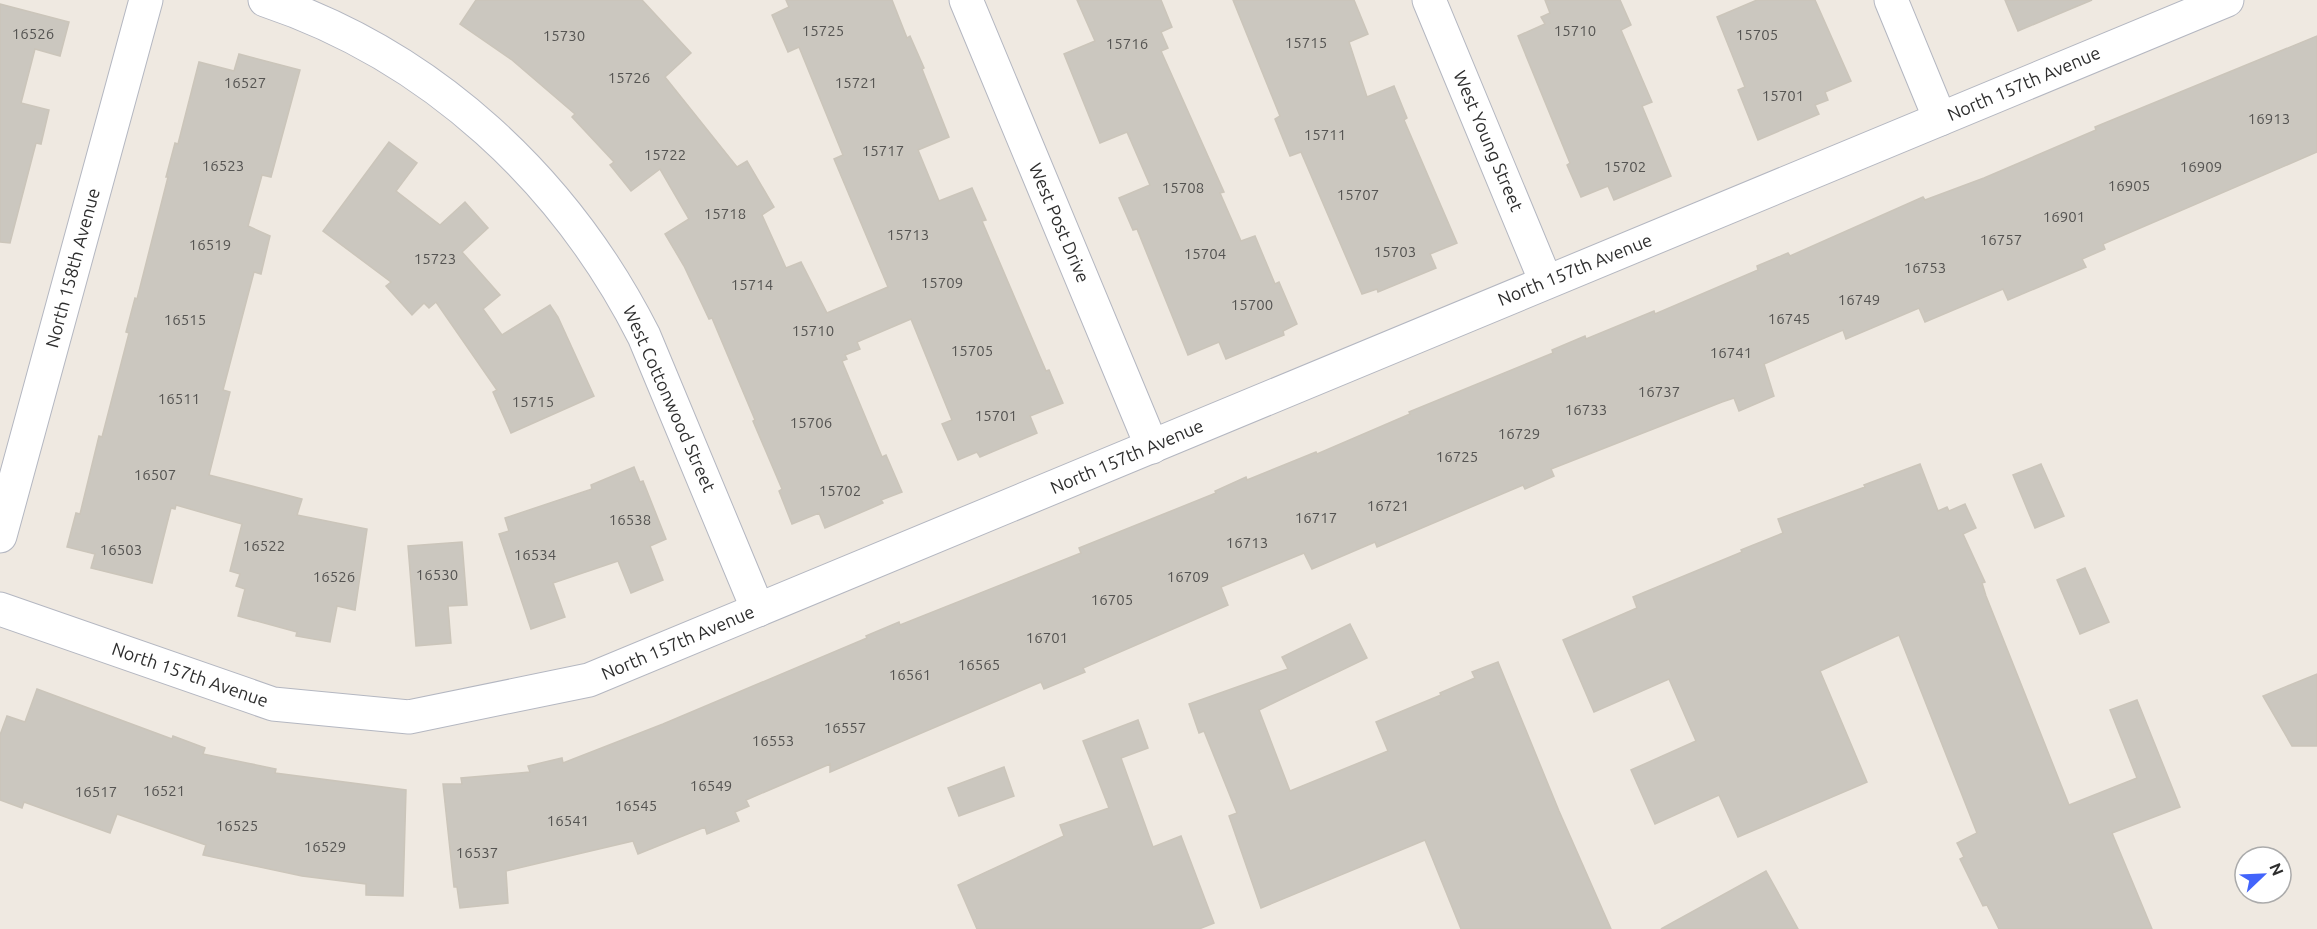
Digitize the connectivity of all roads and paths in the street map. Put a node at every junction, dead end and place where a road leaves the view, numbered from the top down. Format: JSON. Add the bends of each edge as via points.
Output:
{"nodes":[{"id":1,"x":146,"y":0,"type":"edge"},
{"id":2,"x":265,"y":0,"type":"edge"},
{"id":3,"x":966,"y":0,"type":"edge"},
{"id":4,"x":1430,"y":0,"type":"edge"},
{"id":5,"x":1891,"y":0,"type":"edge"},
{"id":6,"x":2227,"y":0,"type":"edge"},
{"id":7,"x":1940,"y":119,"type":"junction"},
{"id":8,"x":1546,"y":282,"type":"junction"},
{"id":9,"x":1152,"y":447,"type":"junction"},
{"id":10,"x":0,"y":536,"type":"edge"},
{"id":11,"x":0,"y":609,"type":"edge"},
{"id":12,"x":759,"y":610,"type":"junction"}],
"edges":[{"from":1,"to":10,"type":"street","name":"North 158th Avenue"},
{"from":2,"to":12,"type":"street","name":"West Cottonwood Street","via":[[346,33],[428,82],[520,160],[569,216],[602,262],[644,336]]},
{"from":3,"to":9,"type":"street","name":"West Post Drive"},
{"from":4,"to":8,"type":"street","name":"West Young Street"},
{"from":5,"to":7,"type":"street"},
{"from":6,"to":7,"type":"street","name":"North 157th Avenue"},
{"from":7,"to":8,"type":"street","name":"North 157th Avenue"},
{"from":8,"to":9,"type":"street","name":"North 157th Avenue"},
{"from":9,"to":12,"type":"street","name":"North 157th Avenue"},
{"from":11,"to":12,"type":"street","name":"North 157th Avenue","via":[[273,704],[409,717],[589,680]]}]}
